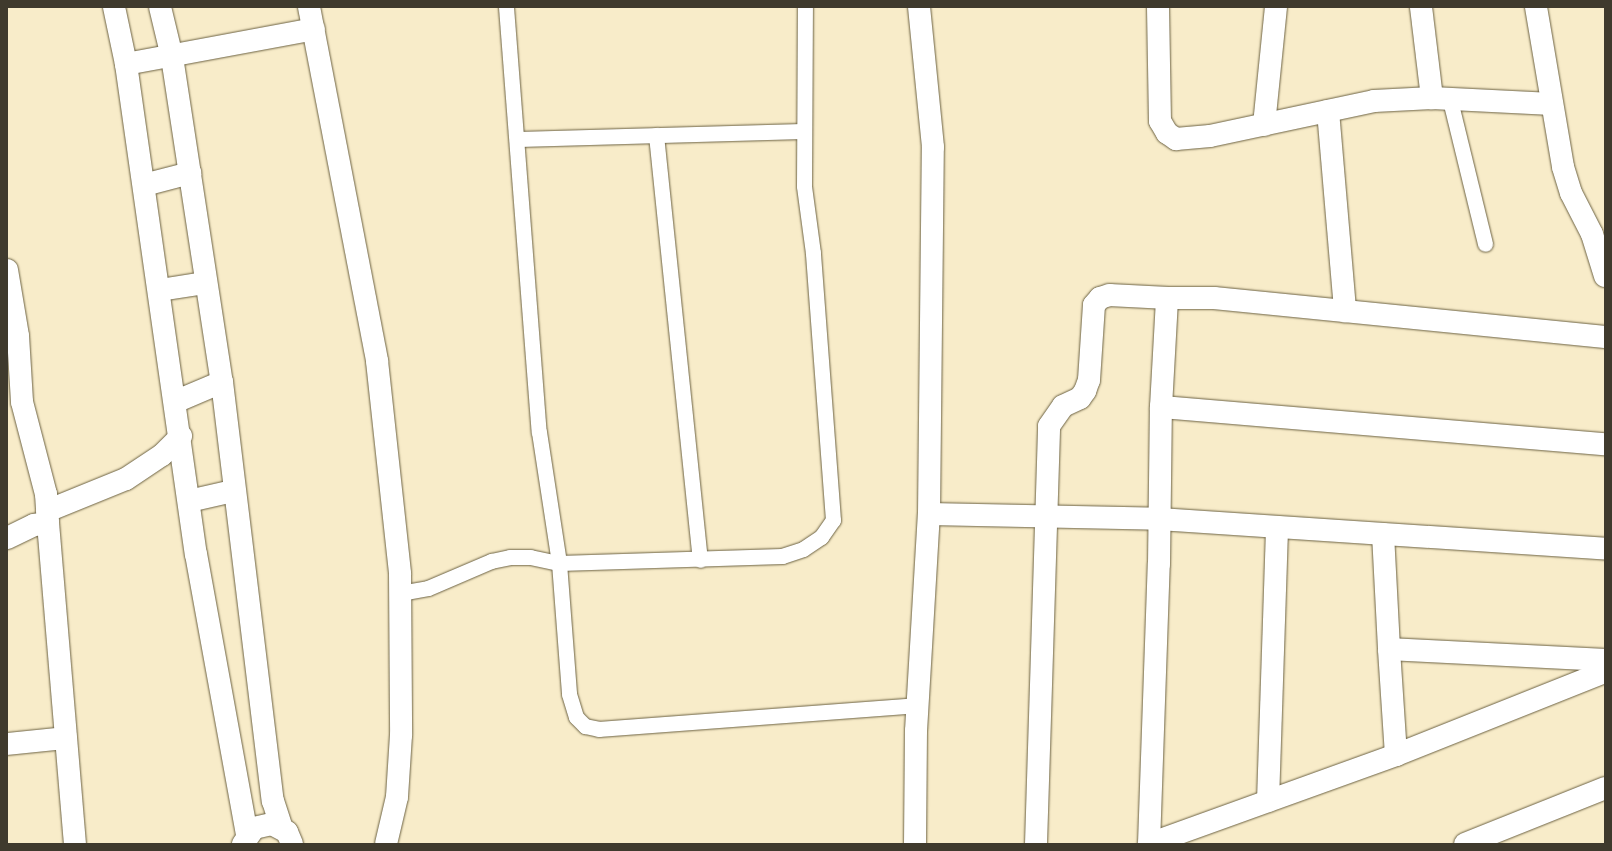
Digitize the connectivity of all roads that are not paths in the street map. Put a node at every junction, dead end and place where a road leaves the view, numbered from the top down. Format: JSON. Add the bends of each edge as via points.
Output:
{"nodes":[{"id":1,"x":114,"y":7,"type":"edge"},
{"id":2,"x":160,"y":7,"type":"edge"},
{"id":3,"x":309,"y":7,"type":"edge"},
{"id":4,"x":506,"y":7,"type":"edge"},
{"id":5,"x":805,"y":7,"type":"edge"},
{"id":6,"x":920,"y":7,"type":"edge"},
{"id":7,"x":1158,"y":7,"type":"edge"},
{"id":8,"x":1276,"y":7,"type":"edge"},
{"id":9,"x":1421,"y":7,"type":"edge"},
{"id":10,"x":1536,"y":7,"type":"edge"},
{"id":11,"x":314,"y":28,"type":"junction"},
{"id":12,"x":172,"y":57,"type":"junction"},
{"id":13,"x":126,"y":64,"type":"junction"},
{"id":14,"x":1441,"y":99,"type":"junction"},
{"id":15,"x":1552,"y":104,"type":"junction"},
{"id":16,"x":1328,"y":111,"type":"junction"},
{"id":17,"x":1264,"y":125,"type":"junction"},
{"id":18,"x":804,"y":130,"type":"junction"},
{"id":19,"x":656,"y":135,"type":"junction"},
{"id":20,"x":516,"y":139,"type":"junction"},
{"id":21,"x":190,"y":173,"type":"junction"},
{"id":22,"x":144,"y":186,"type":"junction"},
{"id":23,"x":1485,"y":244,"type":"dead end"},
{"id":24,"x":7,"y":270,"type":"edge"},
{"id":25,"x":1605,"y":276,"type":"edge"},
{"id":26,"x":205,"y":283,"type":"junction"},
{"id":27,"x":160,"y":290,"type":"junction"},
{"id":28,"x":1166,"y":298,"type":"junction"},
{"id":29,"x":1345,"y":311,"type":"junction"},
{"id":30,"x":1605,"y":337,"type":"edge"},
{"id":31,"x":222,"y":382,"type":"junction"},
{"id":32,"x":177,"y":401,"type":"junction"},
{"id":33,"x":1161,"y":407,"type":"junction"},
{"id":34,"x":181,"y":436,"type":"junction"},
{"id":35,"x":1605,"y":444,"type":"edge"},
{"id":36,"x":233,"y":490,"type":"junction"},
{"id":37,"x":189,"y":501,"type":"junction"},
{"id":38,"x":929,"y":514,"type":"junction"},
{"id":39,"x":1044,"y":516,"type":"junction"},
{"id":40,"x":48,"y":517,"type":"junction"},
{"id":41,"x":1159,"y":519,"type":"junction"},
{"id":42,"x":1277,"y":527,"type":"junction"},
{"id":43,"x":1383,"y":534,"type":"junction"},
{"id":44,"x":7,"y":538,"type":"edge"},
{"id":45,"x":1605,"y":549,"type":"edge"},
{"id":46,"x":700,"y":560,"type":"junction"},
{"id":47,"x":559,"y":563,"type":"junction"},
{"id":48,"x":400,"y":593,"type":"junction"},
{"id":49,"x":1389,"y":649,"type":"junction"},
{"id":50,"x":1605,"y":660,"type":"edge"},
{"id":51,"x":1605,"y":672,"type":"edge"},
{"id":52,"x":918,"y":705,"type":"junction"},
{"id":53,"x":66,"y":738,"type":"junction"},
{"id":54,"x":7,"y":744,"type":"edge"},
{"id":55,"x":1396,"y":755,"type":"junction"},
{"id":56,"x":1605,"y":788,"type":"edge"},
{"id":57,"x":1268,"y":801,"type":"junction"},
{"id":58,"x":287,"y":836,"type":"edge"},
{"id":59,"x":245,"y":839,"type":"edge"},
{"id":60,"x":75,"y":844,"type":"edge"},
{"id":61,"x":386,"y":844,"type":"edge"},
{"id":62,"x":915,"y":844,"type":"edge"},
{"id":63,"x":1036,"y":844,"type":"edge"},
{"id":64,"x":1149,"y":844,"type":"edge"},
{"id":65,"x":1465,"y":844,"type":"edge"}],
"edges":[{"from":1,"to":13,"type":"street"},
{"from":2,"to":12,"type":"street"},
{"from":3,"to":11,"type":"street"},
{"from":4,"to":20,"type":"lane"},
{"from":5,"to":18,"type":"lane"},
{"from":6,"to":38,"type":"street","via":[[933,147]]},
{"from":7,"to":17,"type":"street","via":[[1160,121],[1167,134],[1176,139],[1189,139]]},
{"from":8,"to":17,"type":"street"},
{"from":9,"to":14,"type":"street"},
{"from":10,"to":15,"type":"street"},
{"from":11,"to":12,"type":"street"},
{"from":11,"to":48,"type":"street","via":[[377,361]]},
{"from":12,"to":13,"type":"street"},
{"from":12,"to":21,"type":"street"},
{"from":13,"to":22,"type":"street"},
{"from":14,"to":15,"type":"street"},
{"from":14,"to":16,"type":"street","via":[[1374,101]]},
{"from":14,"to":23,"type":"lane"},
{"from":15,"to":25,"type":"street","via":[[1563,167],[1572,193],[1592,234]]},
{"from":16,"to":17,"type":"street"},
{"from":16,"to":29,"type":"street"},
{"from":18,"to":19,"type":"lane"},
{"from":18,"to":46,"type":"lane","via":[[804,186],[813,253],[833,520],[821,537],[803,549],[782,556]]},
{"from":19,"to":20,"type":"lane"},
{"from":19,"to":46,"type":"lane"},
{"from":20,"to":47,"type":"lane","via":[[539,432]]},
{"from":21,"to":22,"type":"street"},
{"from":21,"to":26,"type":"street"},
{"from":22,"to":27,"type":"street"},
{"from":24,"to":40,"type":"street","via":[[19,344],[22,402],[46,494]]},
{"from":26,"to":27,"type":"street"},
{"from":26,"to":31,"type":"street"},
{"from":27,"to":32,"type":"street"},
{"from":28,"to":29,"type":"street","via":[[1214,298]]},
{"from":28,"to":33,"type":"street"},
{"from":28,"to":39,"type":"street","via":[[1110,296],[1100,298],[1094,305],[1089,380],[1085,391],[1080,398],[1063,406],[1049,426]]},
{"from":29,"to":30,"type":"street"},
{"from":31,"to":32,"type":"street"},
{"from":31,"to":36,"type":"street"},
{"from":32,"to":34,"type":"street"},
{"from":33,"to":35,"type":"street"},
{"from":33,"to":41,"type":"street"},
{"from":34,"to":37,"type":"street"},
{"from":34,"to":40,"type":"street","via":[[162,455],[126,479]]},
{"from":36,"to":37,"type":"street"},
{"from":36,"to":58,"type":"street","via":[[273,801]]},
{"from":37,"to":59,"type":"street"},
{"from":38,"to":39,"type":"street"},
{"from":38,"to":52,"type":"street"},
{"from":39,"to":41,"type":"street"},
{"from":39,"to":63,"type":"street"},
{"from":40,"to":44,"type":"street"},
{"from":40,"to":53,"type":"street"},
{"from":41,"to":42,"type":"street"},
{"from":41,"to":64,"type":"street"},
{"from":42,"to":43,"type":"street"},
{"from":42,"to":57,"type":"street"},
{"from":43,"to":45,"type":"street"},
{"from":43,"to":49,"type":"street"},
{"from":46,"to":47,"type":"lane"},
{"from":47,"to":48,"type":"lane","via":[[530,557],[510,557],[491,561],[428,588]]},
{"from":47,"to":52,"type":"lane","via":[[569,694],[576,717],[585,726],[599,729]]},
{"from":48,"to":61,"type":"street","via":[[401,735],[397,797]]},
{"from":49,"to":50,"type":"street"},
{"from":49,"to":55,"type":"street"},
{"from":51,"to":55,"type":"street"},
{"from":52,"to":62,"type":"street"},
{"from":53,"to":54,"type":"street"},
{"from":53,"to":60,"type":"street"},
{"from":55,"to":57,"type":"street"},
{"from":56,"to":65,"type":"street"},
{"from":57,"to":64,"type":"street"},
{"from":58,"to":59,"type":"street","via":[[263,824]]}]}
